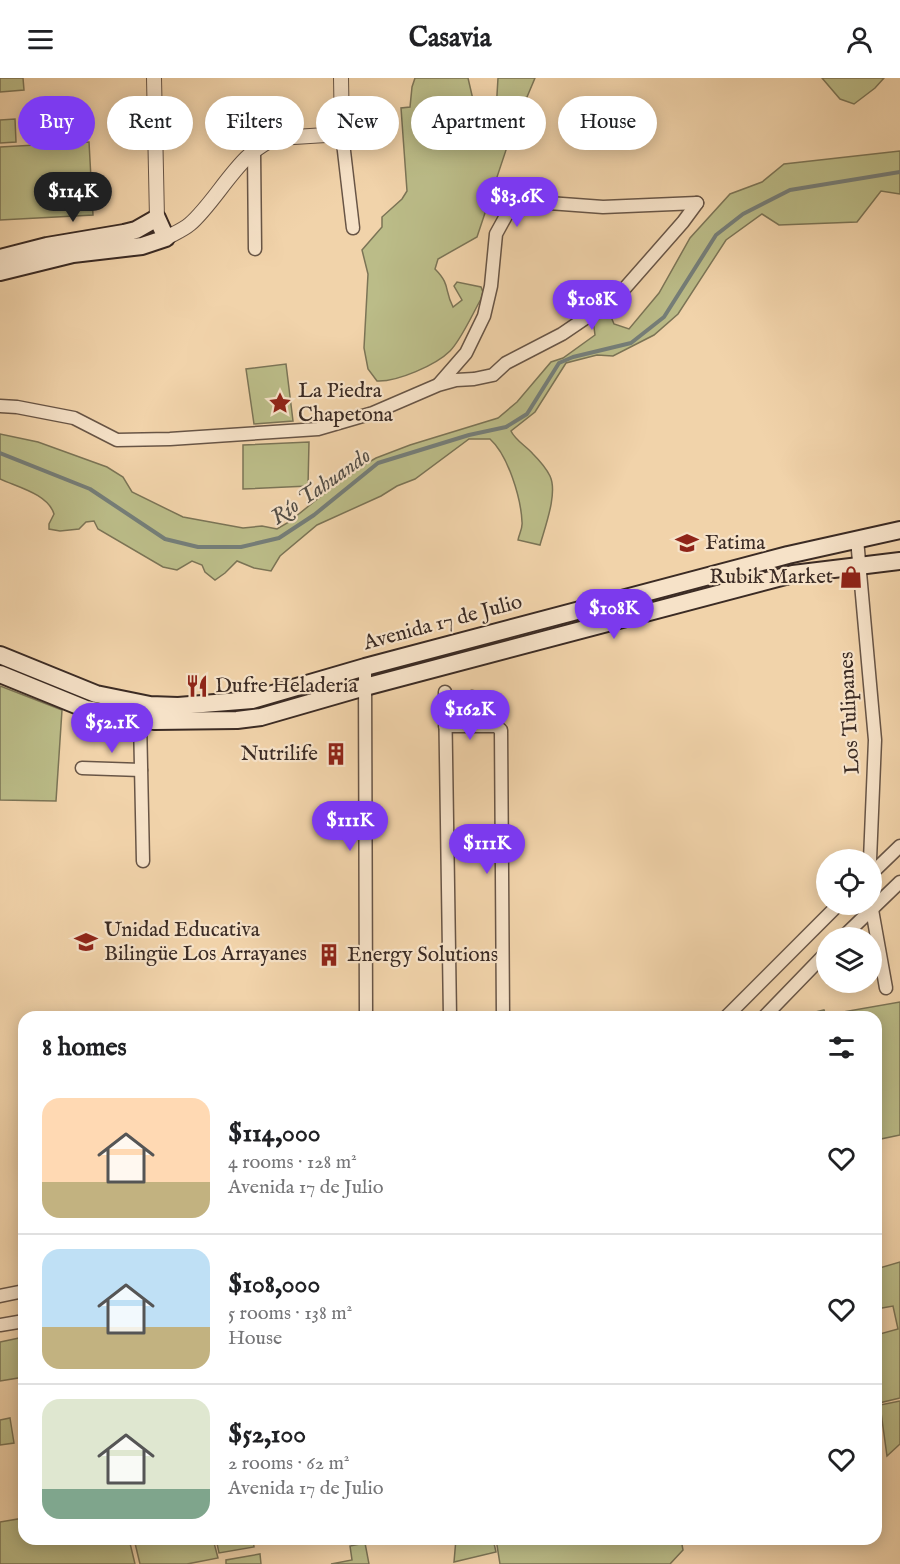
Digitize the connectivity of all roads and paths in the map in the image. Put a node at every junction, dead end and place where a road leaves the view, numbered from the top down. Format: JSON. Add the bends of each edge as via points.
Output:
{"nodes":[{"id":1,"x":154,"y":78,"type":"edge"},
{"id":2,"x":341,"y":78,"type":"edge"},
{"id":3,"x":341,"y":96,"type":"edge"},
{"id":4,"x":316,"y":136,"type":"edge"},
{"id":5,"x":344,"y":150,"type":"edge"},
{"id":6,"x":254,"y":151,"type":"junction"},
{"id":7,"x":157,"y":218,"type":"junction"},
{"id":8,"x":353,"y":228,"type":"dead end"},
{"id":9,"x":166,"y":238,"type":"junction"},
{"id":10,"x":255,"y":249,"type":"dead end"},
{"id":11,"x":0,"y":258,"type":"edge"},
{"id":12,"x":0,"y":272,"type":"edge"},
{"id":13,"x":438,"y":385,"type":"junction"},
{"id":14,"x":0,"y":406,"type":"edge"},
{"id":15,"x":900,"y":530,"type":"edge"},
{"id":16,"x":857,"y":539,"type":"junction"},
{"id":17,"x":900,"y":561,"type":"edge"},
{"id":18,"x":858,"y":566,"type":"junction"},
{"id":19,"x":0,"y":656,"type":"edge"},
{"id":20,"x":365,"y":667,"type":"junction"},
{"id":21,"x":0,"y":674,"type":"edge"},
{"id":22,"x":365,"y":687,"type":"junction"},
{"id":23,"x":445,"y":692,"type":"dead end"},
{"id":24,"x":472,"y":697,"type":"dead end"},
{"id":25,"x":140,"y":719,"type":"junction"},
{"id":26,"x":445,"y":726,"type":"junction"},
{"id":27,"x":473,"y":726,"type":"junction"},
{"id":28,"x":82,"y":768,"type":"dead end"},
{"id":29,"x":141,"y":770,"type":"junction"},
{"id":30,"x":900,"y":846,"type":"edge"},
{"id":31,"x":870,"y":849,"type":"edge"},
{"id":32,"x":143,"y":861,"type":"dead end"},
{"id":33,"x":882,"y":863,"type":"edge"},
{"id":34,"x":900,"y":882,"type":"edge"},
{"id":35,"x":882,"y":897,"type":"edge"},
{"id":36,"x":828,"y":915,"type":"edge"},
{"id":37,"x":863,"y":915,"type":"edge"},
{"id":38,"x":873,"y":915,"type":"edge"},
{"id":39,"x":852,"y":927,"type":"edge"},
{"id":40,"x":816,"y":963,"type":"edge"},
{"id":41,"x":886,"y":988,"type":"dead end"},
{"id":42,"x":366,"y":1011,"type":"edge"},
{"id":43,"x":450,"y":1011,"type":"edge"},
{"id":44,"x":503,"y":1011,"type":"edge"},
{"id":45,"x":732,"y":1011,"type":"edge"},
{"id":46,"x":770,"y":1011,"type":"edge"},
{"id":47,"x":18,"y":1293,"type":"edge"},
{"id":48,"x":0,"y":1296,"type":"edge"},
{"id":49,"x":18,"y":1323,"type":"edge"},
{"id":50,"x":0,"y":1326,"type":"edge"}],
"edges":[{"from":1,"to":7,"type":"street"},
{"from":2,"to":3,"type":"street"},
{"from":4,"to":6,"type":"street","via":[[278,138]]},
{"from":5,"to":8,"type":"street"},
{"from":6,"to":9,"type":"street","via":[[189,224]]},
{"from":6,"to":10,"type":"street"},
{"from":7,"to":9,"type":"main road"},
{"from":7,"to":11,"type":"main road","via":[[136,230]]},
{"from":9,"to":12,"type":"main road","via":[[142,246],[74,254]]},
{"from":13,"to":13,"type":"street","via":[[466,353],[484,316],[496,234],[507,214],[535,202],[603,207],[697,203],[618,296],[492,375]]},
{"from":13,"to":14,"type":"street","via":[[373,413],[318,429],[170,439],[117,440],[74,418]]},
{"from":15,"to":16,"type":"main road","name":"Avenida 17 de Julio"},
{"from":16,"to":18,"type":"street","name":"Los Tulipanes"},
{"from":16,"to":20,"type":"main road","name":"Avenida 17 de Julio"},
{"from":17,"to":18,"type":"main road","name":"Avenida 17 de Julio"},
{"from":18,"to":22,"type":"main road","name":"Avenida 17 de Julio","via":[[793,574]]},
{"from":18,"to":31,"type":"street","name":"Los Tulipanes","via":[[875,740]]},
{"from":19,"to":20,"type":"main road","name":"Avenida 17 de Julio","via":[[96,694],[150,705],[178,706],[252,700]]},
{"from":20,"to":22,"type":"street"},
{"from":21,"to":25,"type":"main road","name":"Avenida 17 de Julio","via":[[78,706]]},
{"from":22,"to":25,"type":"main road","name":"Avenida 17 de Julio","via":[[261,717]]},
{"from":22,"to":42,"type":"street"},
{"from":23,"to":26,"type":"street"},
{"from":24,"to":27,"type":"street"},
{"from":25,"to":29,"type":"street"},
{"from":26,"to":27,"type":"street"},
{"from":26,"to":43,"type":"street"},
{"from":27,"to":44,"type":"street","via":[[496,726],[501,730]]},
{"from":28,"to":29,"type":"street"},
{"from":29,"to":32,"type":"street"},
{"from":30,"to":33,"type":"street"},
{"from":34,"to":35,"type":"street"},
{"from":36,"to":45,"type":"street"},
{"from":37,"to":39,"type":"street"},
{"from":38,"to":41,"type":"street"},
{"from":40,"to":46,"type":"street"},
{"from":47,"to":48,"type":"street"},
{"from":49,"to":50,"type":"street"}]}
